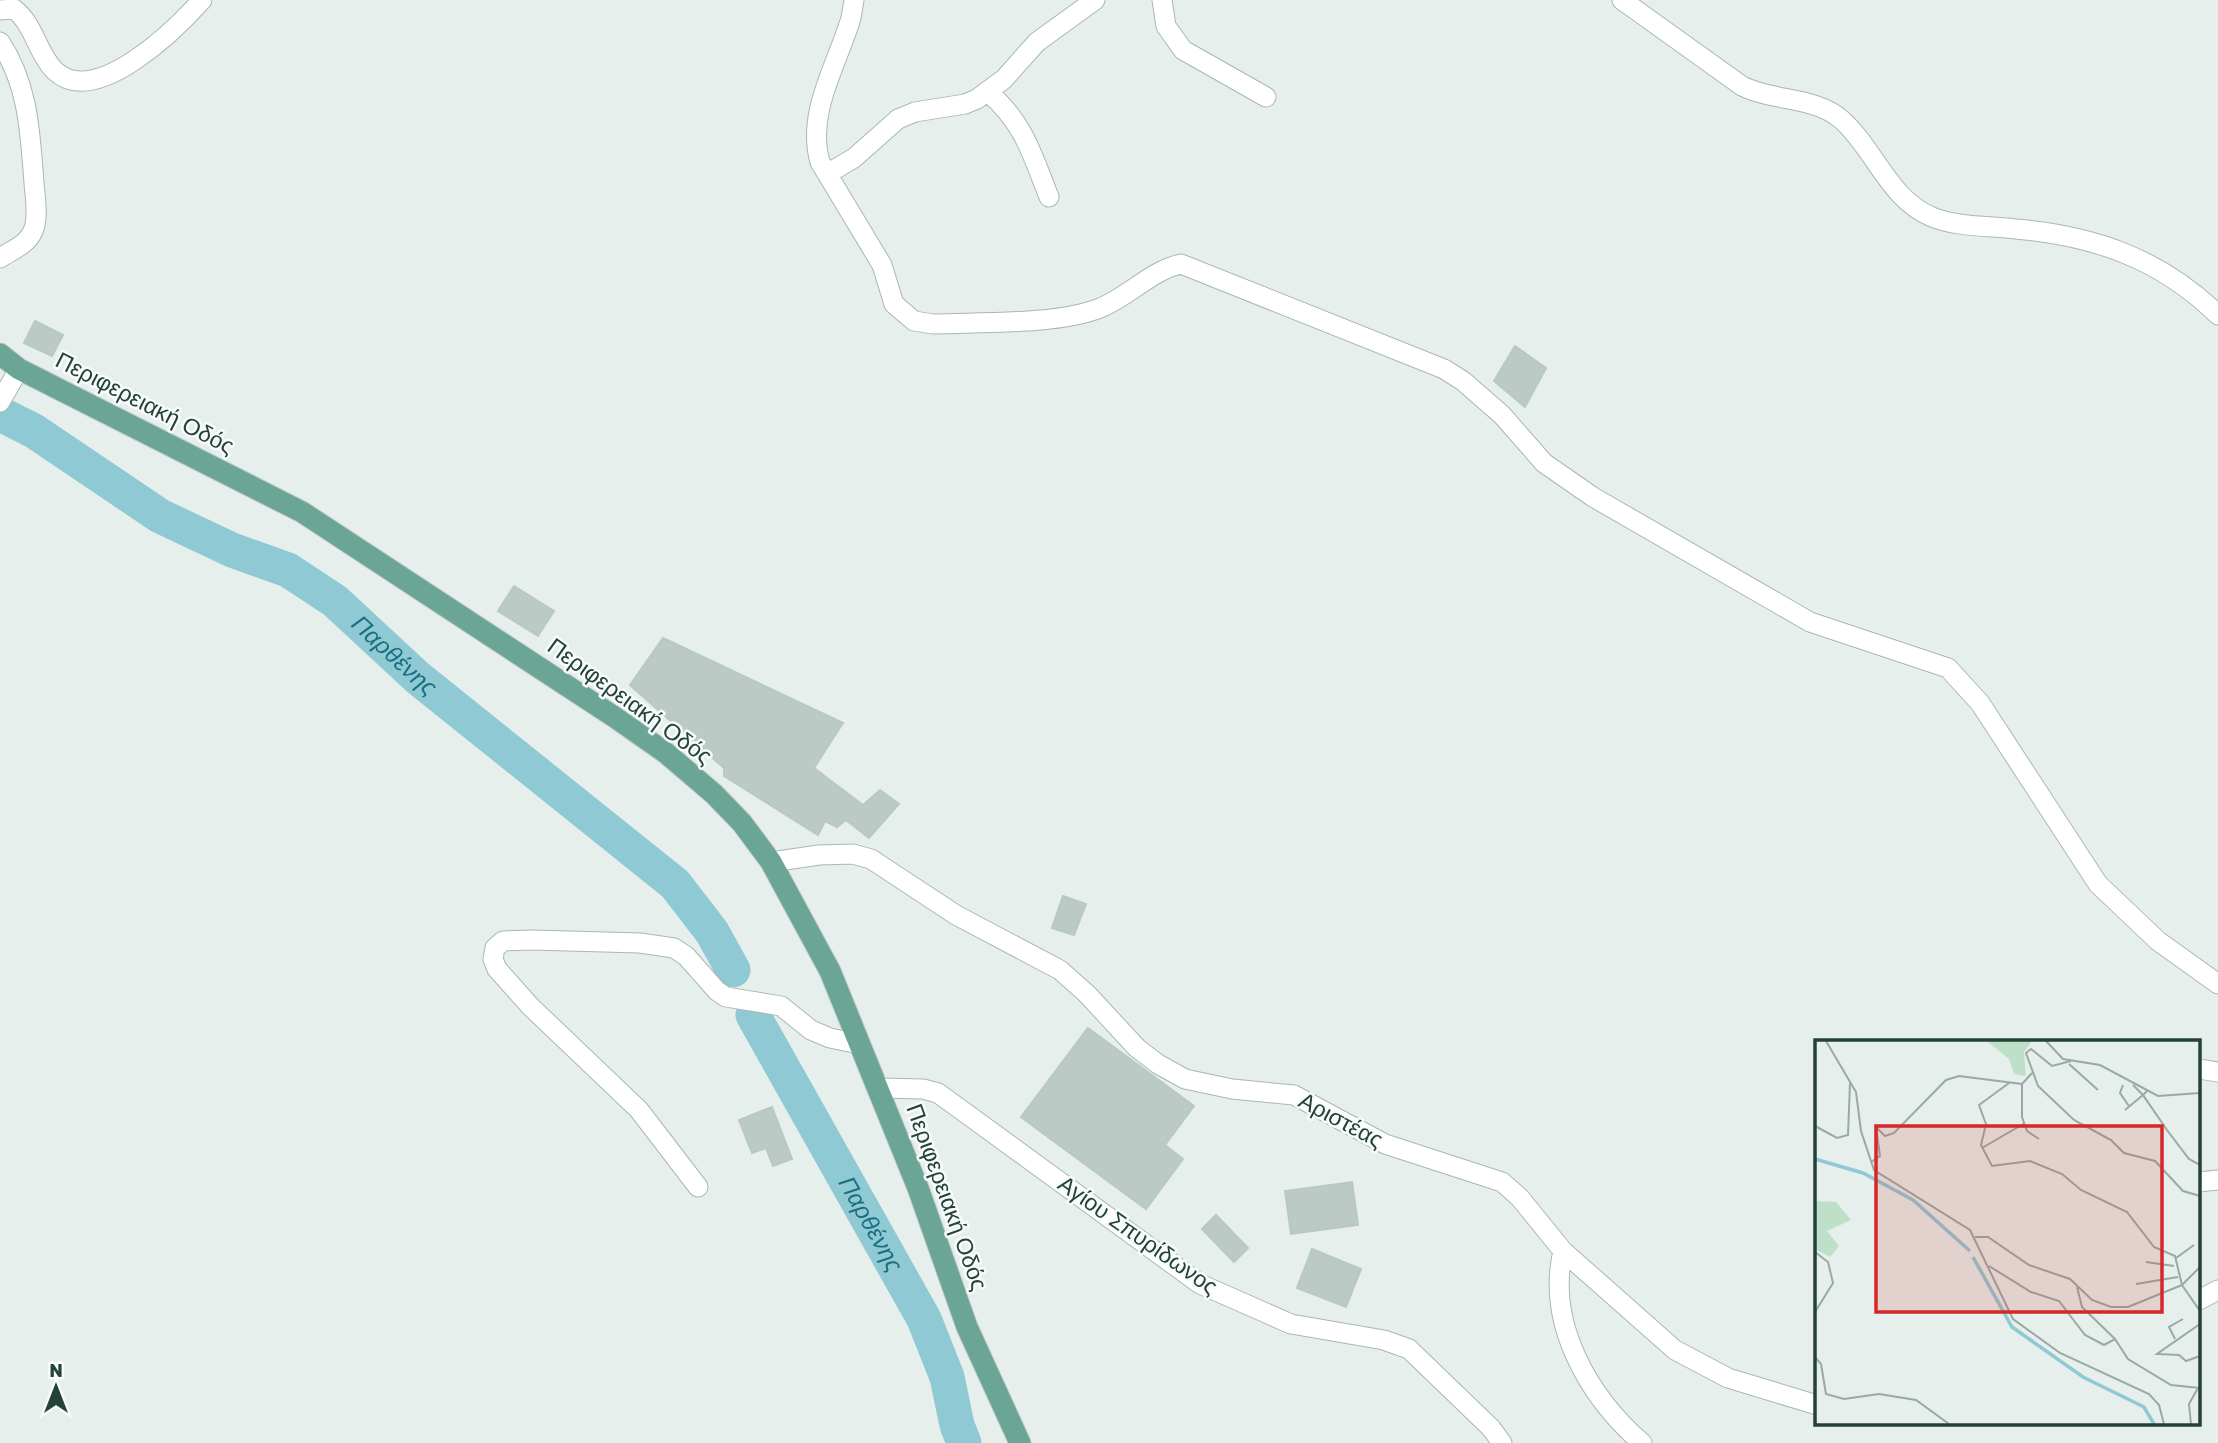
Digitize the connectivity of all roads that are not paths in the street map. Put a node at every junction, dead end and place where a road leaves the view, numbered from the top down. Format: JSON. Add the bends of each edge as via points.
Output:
{"nodes":[{"id":1,"x":202,"y":0,"type":"edge"},
{"id":2,"x":854,"y":0,"type":"edge"},
{"id":3,"x":1095,"y":0,"type":"edge"},
{"id":4,"x":1162,"y":0,"type":"edge"},
{"id":5,"x":1622,"y":0,"type":"edge"},
{"id":6,"x":0,"y":10,"type":"edge"},
{"id":7,"x":0,"y":43,"type":"edge"},
{"id":8,"x":988,"y":92,"type":"junction"},
{"id":9,"x":1266,"y":97,"type":"dead end"},
{"id":10,"x":827,"y":174,"type":"junction"},
{"id":11,"x":1049,"y":197,"type":"dead end"},
{"id":12,"x":0,"y":258,"type":"edge"},
{"id":13,"x":2218,"y":315,"type":"edge"},
{"id":14,"x":0,"y":355,"type":"edge"},
{"id":15,"x":19,"y":369,"type":"junction"},
{"id":16,"x":3,"y":397,"type":"edge"},
{"id":17,"x":771,"y":862,"type":"junction"},
{"id":18,"x":2218,"y":984,"type":"edge"},
{"id":19,"x":859,"y":1044,"type":"junction"},
{"id":20,"x":2200,"y":1069,"type":"edge"},
{"id":21,"x":2218,"y":1072,"type":"edge"},
{"id":22,"x":879,"y":1088,"type":"junction"},
{"id":23,"x":2218,"y":1180,"type":"edge"},
{"id":24,"x":2200,"y":1182,"type":"edge"},
{"id":25,"x":698,"y":1187,"type":"dead end"},
{"id":26,"x":1563,"y":1251,"type":"junction"},
{"id":27,"x":2218,"y":1290,"type":"edge"},
{"id":28,"x":2200,"y":1299,"type":"edge"},
{"id":29,"x":1815,"y":1404,"type":"edge"},
{"id":30,"x":1020,"y":1443,"type":"edge"},
{"id":31,"x":1502,"y":1443,"type":"edge"},
{"id":32,"x":1642,"y":1443,"type":"edge"}],
"edges":[{"from":1,"to":6,"type":"street","via":[[173,32],[140,57],[106,76],[84,80],[58,74],[21,14],[14,9]]},
{"from":2,"to":10,"type":"street","via":[[815,126],[816,149]]},
{"from":3,"to":8,"type":"street","via":[[1037,42]]},
{"from":4,"to":9,"type":"street","via":[[1166,26],[1183,50]]},
{"from":5,"to":13,"type":"street","via":[[1742,86],[1824,108],[1842,121],[1896,190],[1921,212],[1949,221],[2095,241],[2164,273]]},
{"from":7,"to":12,"type":"street","via":[[16,73],[28,112],[36,201],[35,229],[27,241]]},
{"from":8,"to":10,"type":"street","via":[[965,104],[898,118],[855,158]]},
{"from":8,"to":11,"type":"street","via":[[1010,111],[1023,131]]},
{"from":10,"to":18,"type":"street","via":[[882,265],[894,304],[922,323],[1035,319],[1098,309],[1181,264],[1455,374],[1517,429],[1544,463],[1593,498],[1810,622],[1948,668],[1980,703],[2098,884],[2158,941]]},
{"from":14,"to":15,"type":"main road","name":"Περιφερειακή Οδός"},
{"from":15,"to":16,"type":"street"},
{"from":15,"to":17,"type":"main road","name":"Περιφερειακή Οδός","via":[[302,512],[407,579],[666,753],[727,807]]},
{"from":17,"to":19,"type":"main road","name":"Περιφερειακή Οδός","via":[[830,971]]},
{"from":17,"to":26,"type":"street","name":"Αριστέας","via":[[853,854],[871,859],[956,915],[1060,970],[1158,1064],[1207,1085],[1294,1095],[1385,1144],[1492,1177],[1511,1188]]},
{"from":19,"to":22,"type":"main road","name":"Περιφερειακή Οδός"},
{"from":19,"to":25,"type":"street","via":[[811,1030],[781,1006],[726,997],[674,948],[533,940],[503,941],[495,948],[497,969],[639,1110]]},
{"from":20,"to":21,"type":"street"},
{"from":22,"to":30,"type":"main road","name":"Περιφερειακή Οδός","via":[[967,1327]]},
{"from":22,"to":31,"type":"street","name":"Αγίου Σπυρίδωνος","via":[[938,1093],[1200,1284],[1291,1324],[1384,1340],[1409,1349]]},
{"from":23,"to":24,"type":"street"},
{"from":26,"to":29,"type":"street","name":"Αριστέας","via":[[1656,1336],[1689,1359],[1742,1383]]},
{"from":26,"to":32,"type":"street","via":[[1558,1284],[1575,1355],[1601,1403]]},
{"from":27,"to":28,"type":"street"}]}
